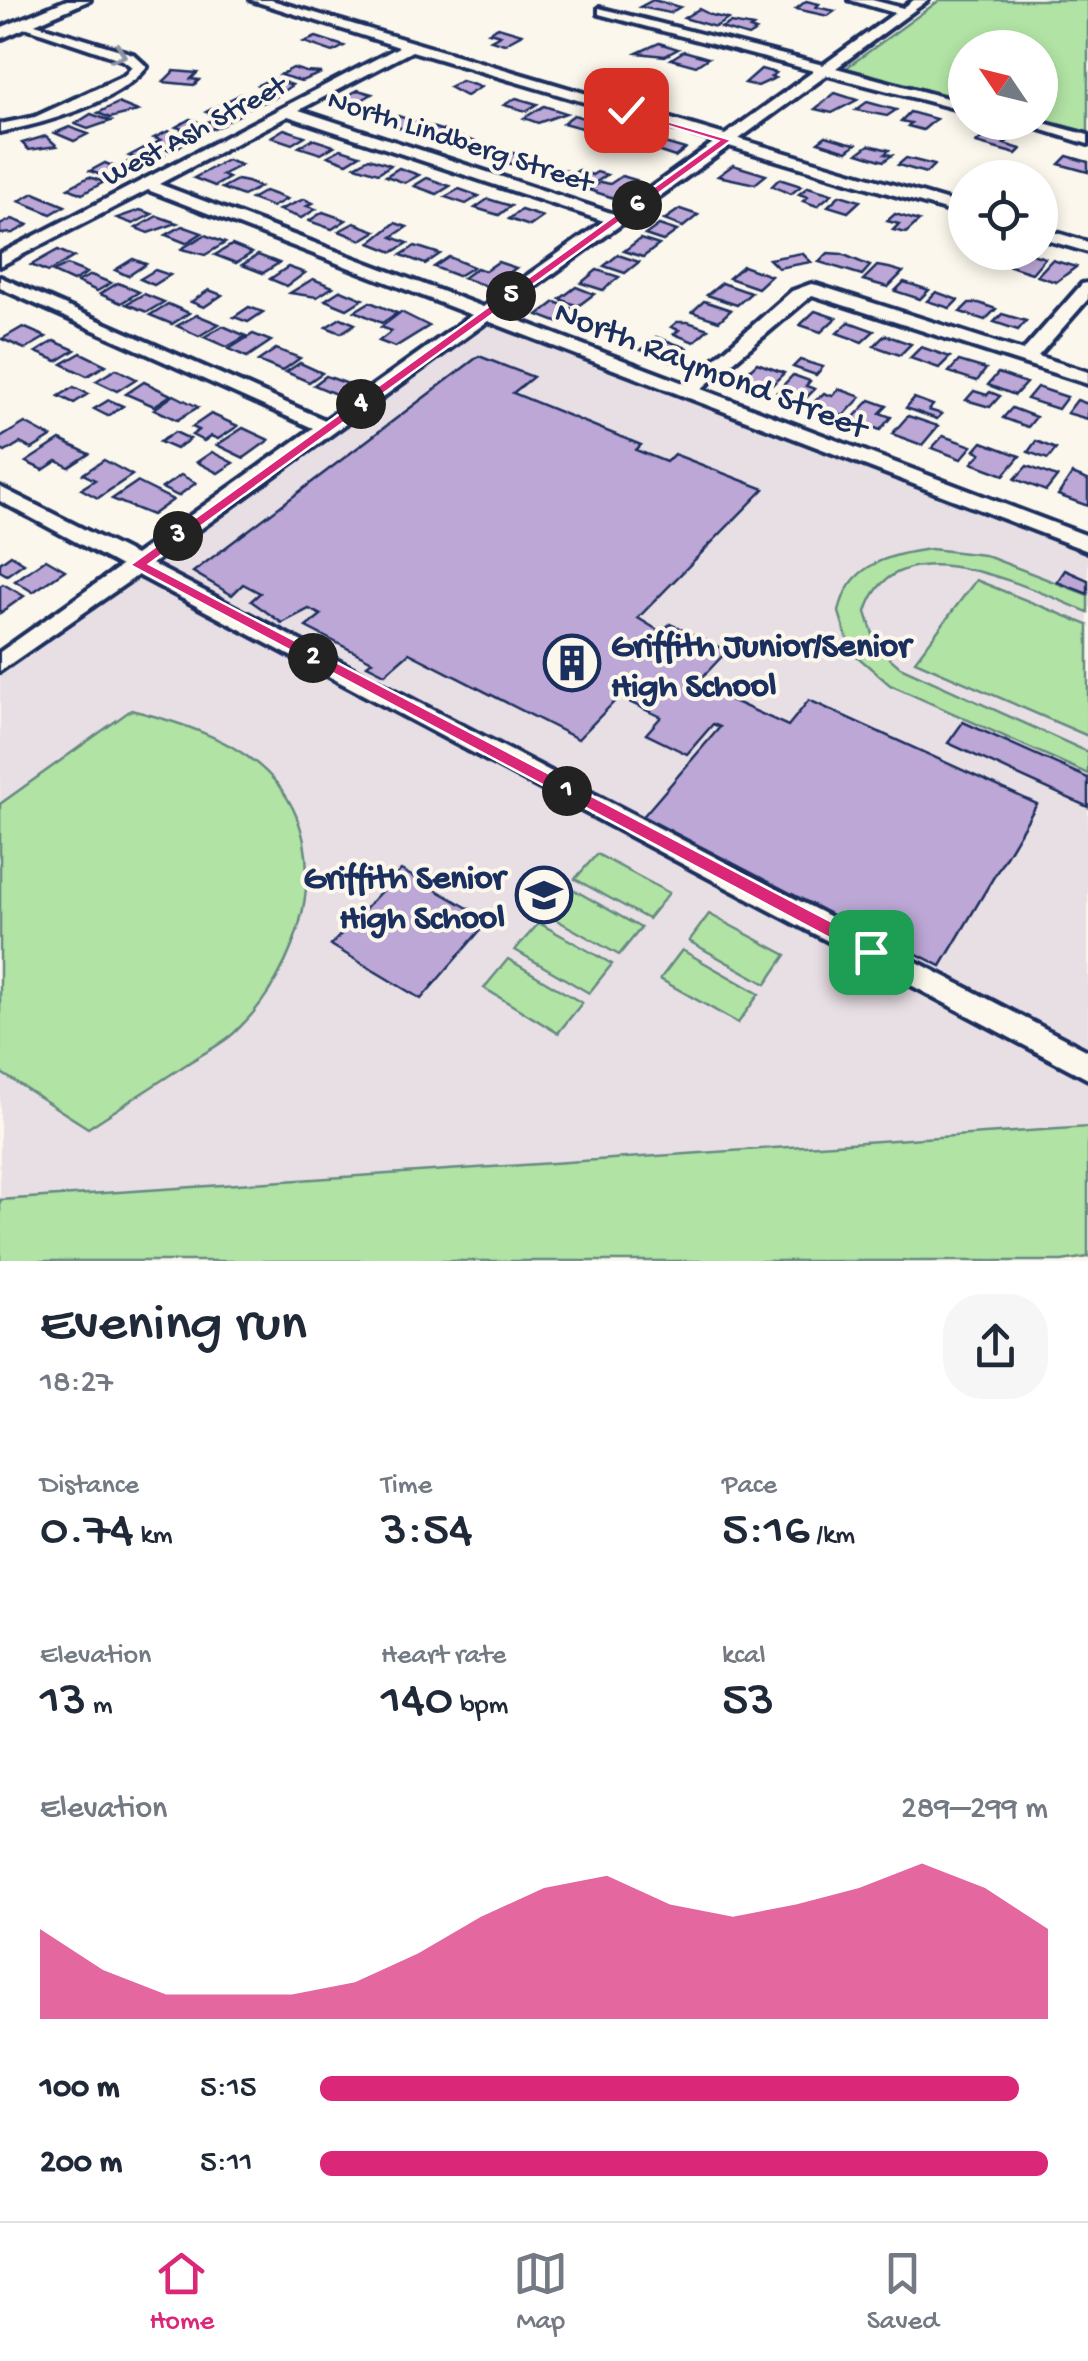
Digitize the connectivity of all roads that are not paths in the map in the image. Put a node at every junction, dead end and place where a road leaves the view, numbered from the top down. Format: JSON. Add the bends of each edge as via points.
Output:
{"nodes":[{"id":1,"x":82,"y":0,"type":"edge"},
{"id":2,"x":257,"y":0,"type":"edge"},
{"id":3,"x":856,"y":0,"type":"edge"},
{"id":4,"x":922,"y":0,"type":"edge"},
{"id":5,"x":604,"y":11,"type":"dead end"},
{"id":6,"x":906,"y":12,"type":"junction"},
{"id":7,"x":27,"y":23,"type":"junction"},
{"id":8,"x":0,"y":34,"type":"edge"},
{"id":9,"x":412,"y":46,"type":"junction"},
{"id":10,"x":824,"y":70,"type":"junction"},
{"id":11,"x":948,"y":103,"type":"edge"},
{"id":12,"x":288,"y":110,"type":"junction"},
{"id":13,"x":4,"y":128,"type":"edge"},
{"id":14,"x":1058,"y":132,"type":"edge"},
{"id":15,"x":727,"y":140,"type":"junction"},
{"id":16,"x":1088,"y":140,"type":"edge"},
{"id":17,"x":146,"y":184,"type":"junction"},
{"id":18,"x":948,"y":206,"type":"edge"},
{"id":19,"x":616,"y":220,"type":"junction"},
{"id":20,"x":1058,"y":239,"type":"edge"},
{"id":21,"x":1088,"y":248,"type":"edge"},
{"id":22,"x":0,"y":260,"type":"edge"},
{"id":23,"x":0,"y":282,"type":"edge"},
{"id":24,"x":1088,"y":288,"type":"edge"},
{"id":25,"x":484,"y":315,"type":"junction"},
{"id":26,"x":1027,"y":358,"type":"junction"},
{"id":27,"x":1088,"y":378,"type":"edge"},
{"id":28,"x":687,"y":392,"type":"junction"},
{"id":29,"x":328,"y":428,"type":"junction"},
{"id":30,"x":0,"y":493,"type":"edge"},
{"id":31,"x":1088,"y":544,"type":"edge"},
{"id":32,"x":138,"y":565,"type":"junction"},
{"id":33,"x":0,"y":663,"type":"edge"},
{"id":34,"x":1088,"y":1066,"type":"edge"}],
"edges":[{"from":1,"to":7,"type":"main road"},
{"from":2,"to":9,"type":"street"},
{"from":3,"to":6,"type":"street"},
{"from":4,"to":6,"type":"street"},
{"from":5,"to":10,"type":"street"},
{"from":6,"to":10,"type":"street"},
{"from":7,"to":8,"type":"main road"},
{"from":7,"to":13,"type":"street","one_way":true,"via":[[140,67],[128,79],[39,120]]},
{"from":9,"to":12,"type":"street","name":"West Ash Street"},
{"from":9,"to":15,"type":"street"},
{"from":10,"to":11,"type":"street"},
{"from":10,"to":15,"type":"street"},
{"from":12,"to":17,"type":"street","name":"West Ash Street"},
{"from":12,"to":19,"type":"street","name":"North Lindberg Street"},
{"from":14,"to":16,"type":"street"},
{"from":15,"to":18,"type":"street"},
{"from":15,"to":19,"type":"street"},
{"from":17,"to":22,"type":"street","name":"West Ash Street"},
{"from":17,"to":25,"type":"street","name":"North Raymond Street"},
{"from":19,"to":25,"type":"street"},
{"from":20,"to":21,"type":"street"},
{"from":23,"to":29,"type":"street"},
{"from":24,"to":26,"type":"street"},
{"from":25,"to":28,"type":"street","name":"North Raymond Street"},
{"from":25,"to":29,"type":"street"},
{"from":26,"to":27,"type":"street"},
{"from":26,"to":28,"type":"street","via":[[811,288]]},
{"from":28,"to":31,"type":"street","name":"North Raymond Street"},
{"from":29,"to":32,"type":"street"},
{"from":30,"to":32,"type":"street"},
{"from":32,"to":33,"type":"street"},
{"from":32,"to":34,"type":"street"}]}
